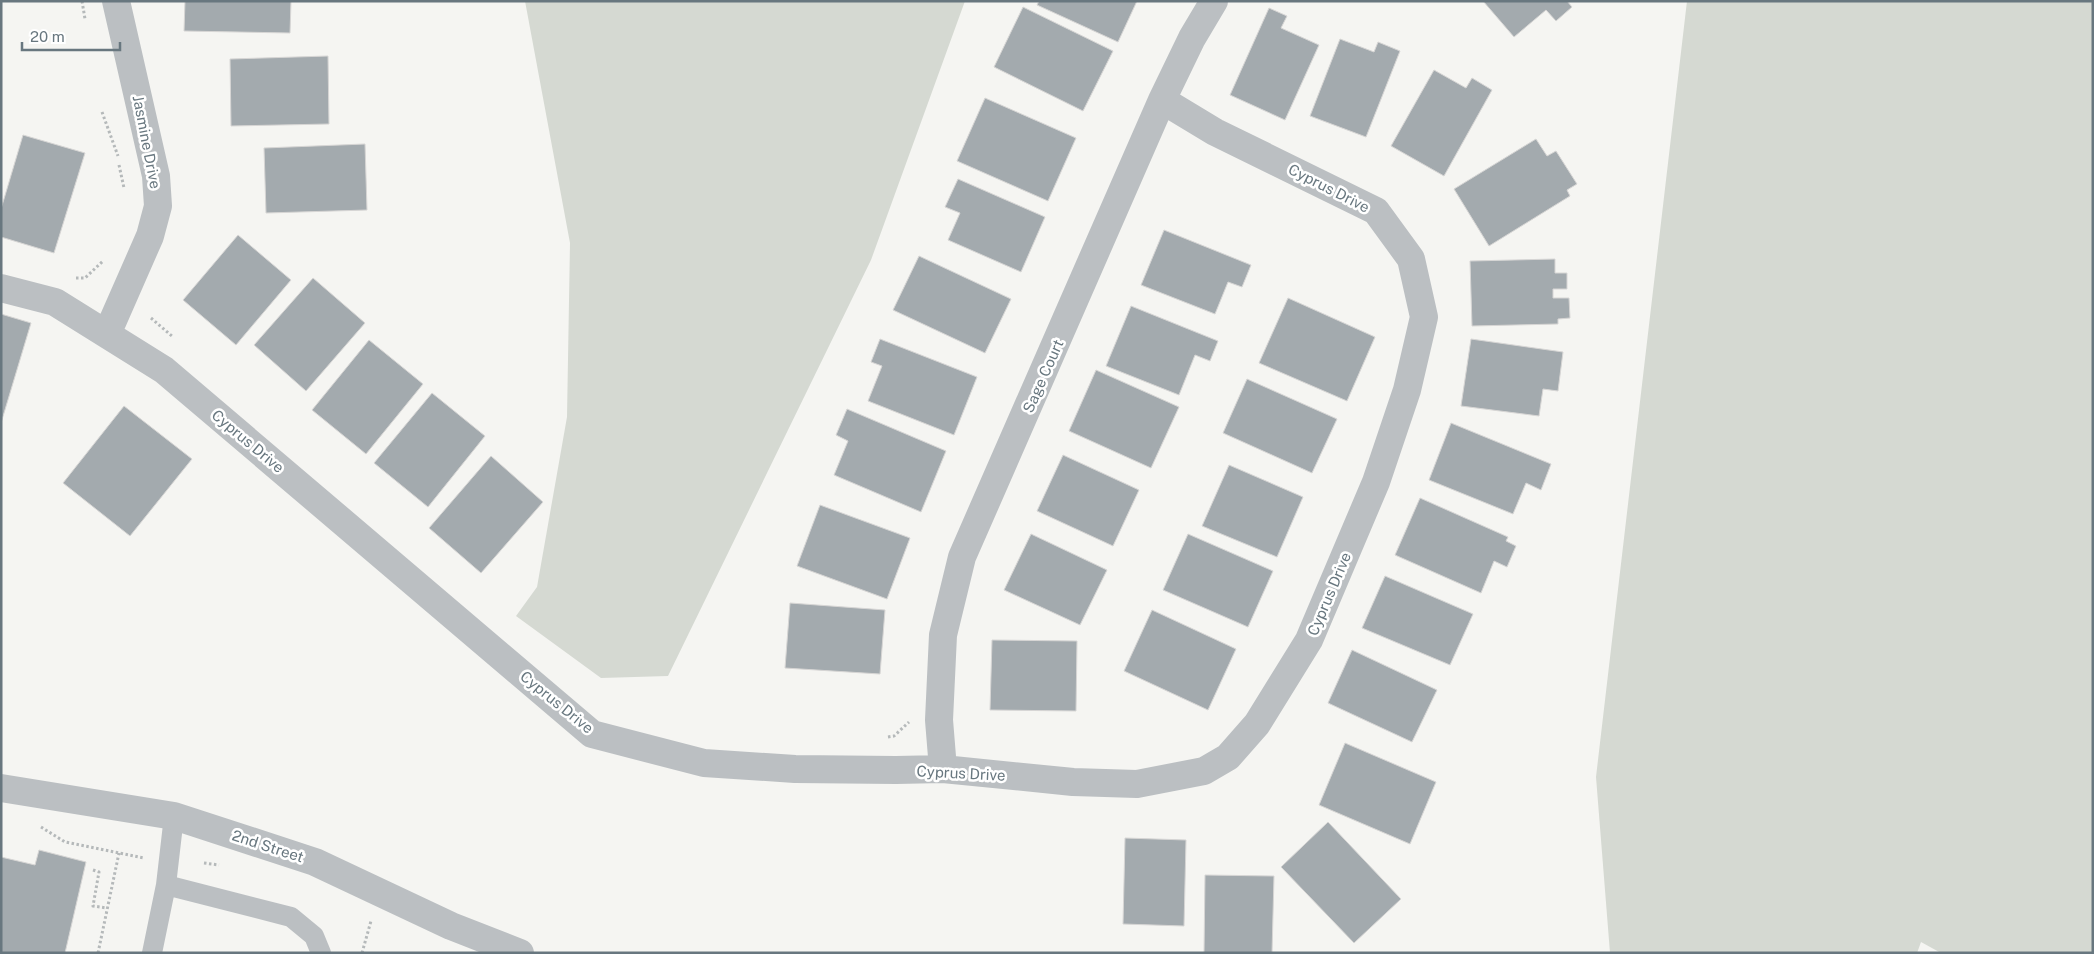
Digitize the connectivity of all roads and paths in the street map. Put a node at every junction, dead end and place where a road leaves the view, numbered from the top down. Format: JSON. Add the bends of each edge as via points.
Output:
{"nodes":[{"id":1,"x":82,"y":1,"type":"edge"},
{"id":2,"x":116,"y":1,"type":"edge"},
{"id":3,"x":1214,"y":1,"type":"edge"},
{"id":4,"x":85,"y":20,"type":"dead end"},
{"id":5,"x":1162,"y":100,"type":"junction"},
{"id":6,"x":102,"y":112,"type":"dead end"},
{"id":7,"x":124,"y":190,"type":"dead end"},
{"id":8,"x":105,"y":259,"type":"dead end"},
{"id":9,"x":67,"y":278,"type":"dead end"},
{"id":10,"x":1,"y":288,"type":"edge"},
{"id":11,"x":107,"y":334,"type":"junction"},
{"id":12,"x":911,"y":720,"type":"dead end"},
{"id":13,"x":886,"y":738,"type":"dead end"},
{"id":14,"x":943,"y":769,"type":"junction"},
{"id":15,"x":1,"y":788,"type":"edge"},
{"id":16,"x":174,"y":816,"type":"junction"},
{"id":17,"x":38,"y":825,"type":"dead end"},
{"id":18,"x":119,"y":853,"type":"junction"},
{"id":19,"x":147,"y":859,"type":"dead end"},
{"id":20,"x":93,"y":870,"type":"dead end"},
{"id":21,"x":166,"y":884,"type":"junction"},
{"id":22,"x":107,"y":908,"type":"junction"},
{"id":23,"x":372,"y":919,"type":"dead end"},
{"id":24,"x":98,"y":953,"type":"edge"},
{"id":25,"x":152,"y":953,"type":"edge"},
{"id":26,"x":321,"y":953,"type":"edge"},
{"id":27,"x":362,"y":953,"type":"edge"},
{"id":28,"x":520,"y":953,"type":"edge"}],
"edges":[{"from":1,"to":4,"type":"path"},
{"from":2,"to":11,"type":"street","name":"Jasmine Drive","via":[[156,176],[158,206],[150,236]]},
{"from":3,"to":5,"type":"street","name":"Sage Court"},
{"from":5,"to":14,"type":"street","name":"Sage Court","via":[[962,557],[944,635],[939,720]]},
{"from":5,"to":14,"type":"street","name":"Cyprus Drive","via":[[1215,132],[1376,211],[1411,259],[1424,317],[1404,400],[1376,482],[1309,640],[1257,724],[1228,757],[1204,771],[1137,784],[1073,782]]},
{"from":6,"to":7,"type":"path","via":[[118,156]]},
{"from":8,"to":9,"type":"path","via":[[85,278]]},
{"from":10,"to":11,"type":"street","name":"Cyprus Drive","via":[[55,302]]},
{"from":11,"to":14,"type":"street","name":"Cyprus Drive","via":[[164,370],[592,734],[704,763],[795,769]]},
{"from":12,"to":13,"type":"path","via":[[894,736]]},
{"from":15,"to":16,"type":"street","name":"2nd Street"},
{"from":16,"to":21,"type":"lane"},
{"from":16,"to":28,"type":"street","name":"2nd Street","via":[[315,862],[451,926]]},
{"from":17,"to":18,"type":"path","via":[[65,842]]},
{"from":18,"to":19,"type":"path"},
{"from":18,"to":22,"type":"path"},
{"from":20,"to":22,"type":"path","via":[[99,872],[93,906]]},
{"from":21,"to":25,"type":"lane"},
{"from":21,"to":26,"type":"lane","via":[[291,917],[314,936]]},
{"from":22,"to":24,"type":"path"},
{"from":23,"to":27,"type":"path"}]}
